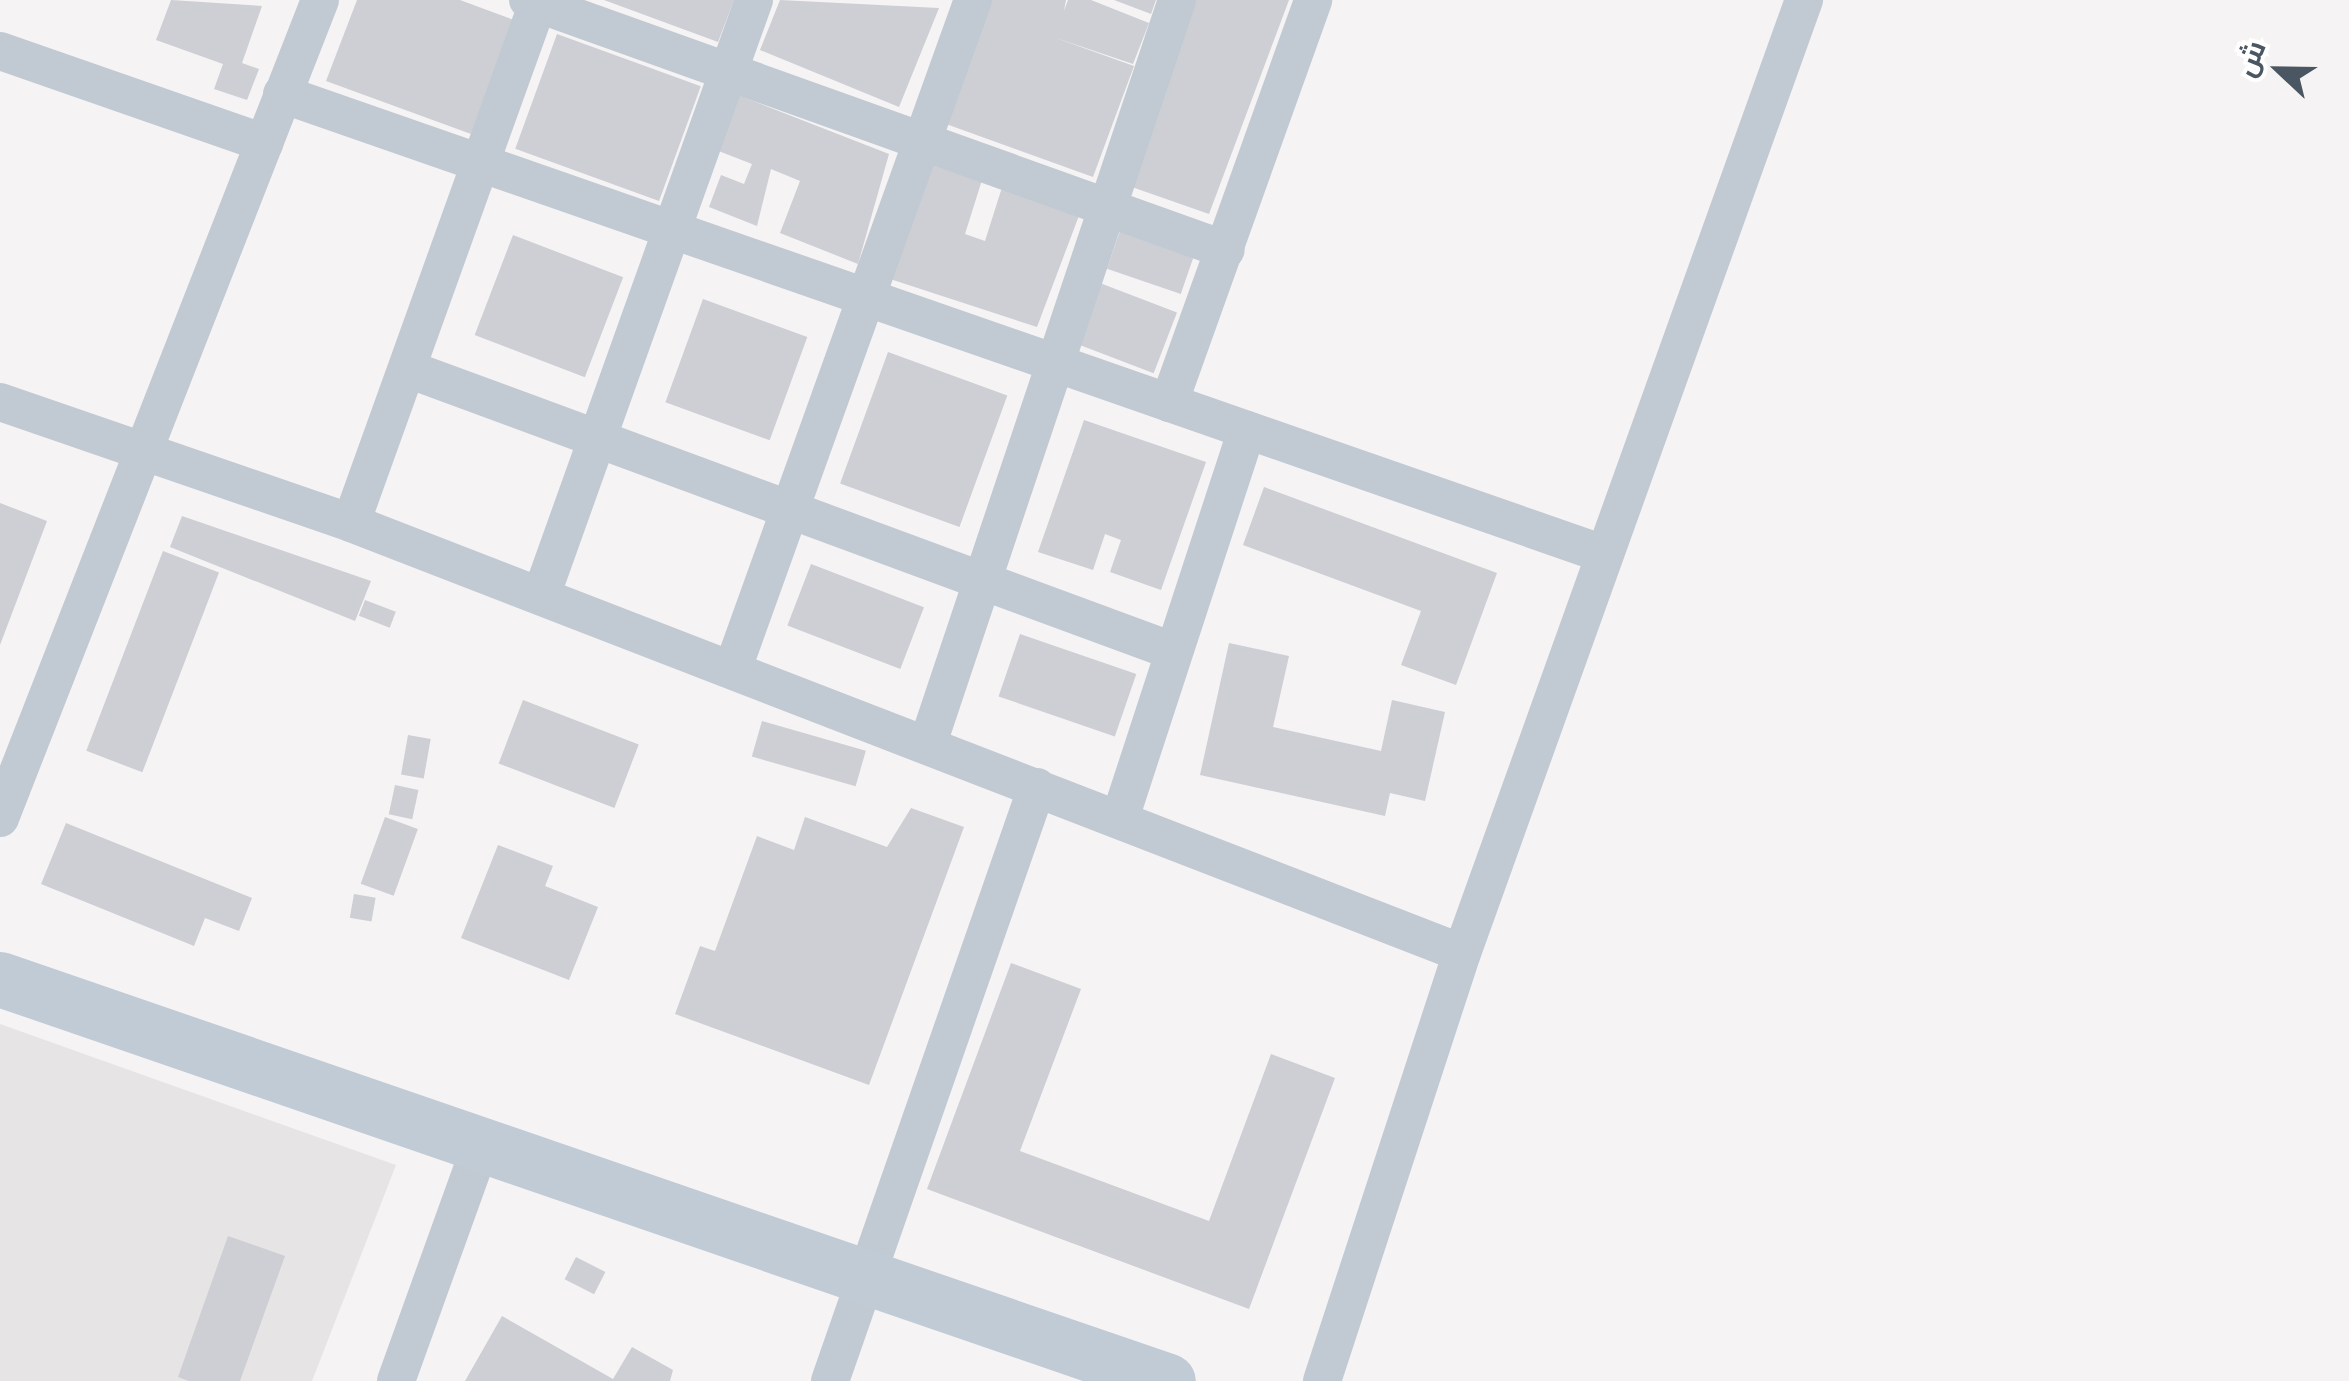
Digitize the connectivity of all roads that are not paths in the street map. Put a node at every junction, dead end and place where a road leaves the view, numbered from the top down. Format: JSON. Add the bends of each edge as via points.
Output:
{"nodes":[{"id":1,"x":320,"y":0,"type":"edge"},
{"id":2,"x":754,"y":0,"type":"edge"},
{"id":3,"x":973,"y":0,"type":"edge"},
{"id":4,"x":1177,"y":0,"type":"edge"},
{"id":5,"x":1313,"y":0,"type":"edge"},
{"id":6,"x":1804,"y":0,"type":"edge"},
{"id":7,"x":535,"y":1,"type":"edge"},
{"id":8,"x":0,"y":51,"type":"edge"},
{"id":9,"x":729,"y":70,"type":"junction"},
{"id":10,"x":282,"y":94,"type":"junction"},
{"id":11,"x":926,"y":139,"type":"junction"},
{"id":12,"x":264,"y":142,"type":"junction"},
{"id":13,"x":476,"y":162,"type":"junction"},
{"id":14,"x":1103,"y":206,"type":"junction"},
{"id":15,"x":670,"y":229,"type":"junction"},
{"id":16,"x":1226,"y":250,"type":"junction"},
{"id":17,"x":864,"y":296,"type":"junction"},
{"id":18,"x":1050,"y":361,"type":"junction"},
{"id":19,"x":408,"y":369,"type":"junction"},
{"id":20,"x":0,"y":402,"type":"edge"},
{"id":21,"x":1170,"y":403,"type":"junction"},
{"id":22,"x":1248,"y":430,"type":"junction"},
{"id":23,"x":601,"y":444,"type":"junction"},
{"id":24,"x":144,"y":452,"type":"junction"},
{"id":25,"x":795,"y":510,"type":"junction"},
{"id":26,"x":351,"y":523,"type":"junction"},
{"id":27,"x":1604,"y":554,"type":"junction"},
{"id":28,"x":979,"y":580,"type":"junction"},
{"id":29,"x":541,"y":596,"type":"junction"},
{"id":30,"x":1173,"y":651,"type":"junction"},
{"id":31,"x":734,"y":668,"type":"junction"},
{"id":32,"x":928,"y":744,"type":"junction"},
{"id":33,"x":1037,"y":787,"type":"junction"},
{"id":34,"x":1121,"y":815,"type":"junction"},
{"id":35,"x":0,"y":818,"type":"edge"},
{"id":36,"x":1462,"y":953,"type":"junction"},
{"id":37,"x":0,"y":979,"type":"edge"},
{"id":38,"x":481,"y":1146,"type":"junction"},
{"id":39,"x":869,"y":1276,"type":"junction"},
{"id":40,"x":396,"y":1381,"type":"edge"},
{"id":41,"x":830,"y":1381,"type":"edge"},
{"id":42,"x":1168,"y":1381,"type":"edge"},
{"id":43,"x":1322,"y":1381,"type":"edge"}],
"edges":[{"from":1,"to":10,"type":"street"},
{"from":2,"to":9,"type":"street"},
{"from":3,"to":11,"type":"street"},
{"from":4,"to":14,"type":"street"},
{"from":5,"to":16,"type":"street"},
{"from":6,"to":27,"type":"street"},
{"from":7,"to":9,"type":"street"},
{"from":7,"to":13,"type":"street"},
{"from":8,"to":12,"type":"street"},
{"from":9,"to":11,"type":"street"},
{"from":9,"to":15,"type":"street"},
{"from":10,"to":12,"type":"street"},
{"from":10,"to":13,"type":"street"},
{"from":11,"to":14,"type":"street"},
{"from":11,"to":17,"type":"street"},
{"from":12,"to":24,"type":"street"},
{"from":13,"to":15,"type":"street"},
{"from":13,"to":19,"type":"street"},
{"from":14,"to":16,"type":"street"},
{"from":14,"to":18,"type":"street"},
{"from":15,"to":17,"type":"street"},
{"from":15,"to":23,"type":"street"},
{"from":16,"to":21,"type":"street"},
{"from":17,"to":18,"type":"street"},
{"from":17,"to":25,"type":"street"},
{"from":18,"to":21,"type":"street"},
{"from":18,"to":28,"type":"street"},
{"from":19,"to":23,"type":"street"},
{"from":19,"to":26,"type":"street"},
{"from":20,"to":24,"type":"street"},
{"from":21,"to":22,"type":"street"},
{"from":22,"to":27,"type":"street"},
{"from":22,"to":30,"type":"street"},
{"from":23,"to":25,"type":"street"},
{"from":23,"to":29,"type":"street"},
{"from":24,"to":26,"type":"street"},
{"from":24,"to":35,"type":"street"},
{"from":25,"to":28,"type":"street"},
{"from":25,"to":31,"type":"street"},
{"from":26,"to":29,"type":"street"},
{"from":27,"to":36,"type":"street"},
{"from":28,"to":30,"type":"street"},
{"from":28,"to":32,"type":"street"},
{"from":29,"to":31,"type":"street"},
{"from":30,"to":34,"type":"street"},
{"from":31,"to":32,"type":"street"},
{"from":32,"to":33,"type":"street"},
{"from":33,"to":34,"type":"street"},
{"from":33,"to":39,"type":"street"},
{"from":34,"to":36,"type":"street"},
{"from":36,"to":43,"type":"street"},
{"from":37,"to":38,"type":"main road"},
{"from":38,"to":39,"type":"main road"},
{"from":38,"to":40,"type":"street"},
{"from":39,"to":41,"type":"street"},
{"from":39,"to":42,"type":"main road"}]}
